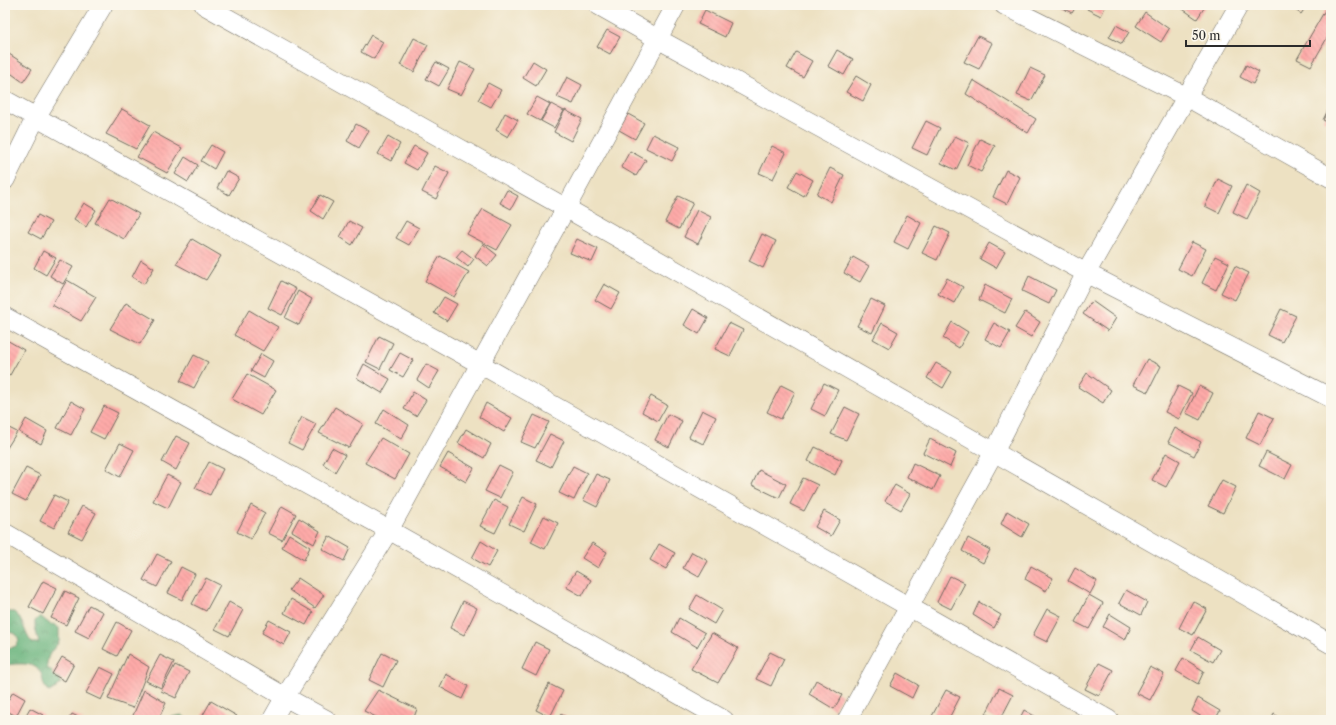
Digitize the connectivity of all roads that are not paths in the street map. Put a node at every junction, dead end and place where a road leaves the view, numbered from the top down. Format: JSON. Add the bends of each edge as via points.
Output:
{"nodes":[{"id":1,"x":103,"y":5,"type":"edge"},
{"id":2,"x":204,"y":5,"type":"edge"},
{"id":3,"x":598,"y":5,"type":"edge"},
{"id":4,"x":676,"y":5,"type":"edge"},
{"id":5,"x":1004,"y":5,"type":"edge"},
{"id":6,"x":1239,"y":5,"type":"edge"},
{"id":7,"x":658,"y":39,"type":"junction"},
{"id":8,"x":1186,"y":98,"type":"junction"},
{"id":9,"x":5,"y":100,"type":"edge"},
{"id":10,"x":36,"y":117,"type":"junction"},
{"id":11,"x":1331,"y":178,"type":"edge"},
{"id":12,"x":5,"y":180,"type":"edge"},
{"id":13,"x":566,"y":208,"type":"junction"},
{"id":14,"x":1086,"y":273,"type":"junction"},
{"id":15,"x":5,"y":317,"type":"edge"},
{"id":16,"x":480,"y":364,"type":"junction"},
{"id":17,"x":1331,"y":398,"type":"edge"},
{"id":18,"x":994,"y":452,"type":"junction"},
{"id":19,"x":389,"y":530,"type":"junction"},
{"id":20,"x":5,"y":533,"type":"edge"},
{"id":21,"x":909,"y":607,"type":"junction"},
{"id":22,"x":1331,"y":644,"type":"edge"},
{"id":23,"x":285,"y":697,"type":"junction"},
{"id":24,"x":272,"y":720,"type":"edge"},
{"id":25,"x":327,"y":720,"type":"edge"},
{"id":26,"x":724,"y":720,"type":"edge"},
{"id":27,"x":847,"y":720,"type":"edge"},
{"id":28,"x":1109,"y":720,"type":"edge"}],
"edges":[{"from":1,"to":10,"type":"street"},
{"from":2,"to":13,"type":"street"},
{"from":3,"to":7,"type":"street"},
{"from":4,"to":7,"type":"street"},
{"from":5,"to":8,"type":"street"},
{"from":6,"to":8,"type":"street"},
{"from":7,"to":13,"type":"street"},
{"from":7,"to":14,"type":"street"},
{"from":8,"to":11,"type":"street"},
{"from":8,"to":14,"type":"street"},
{"from":9,"to":10,"type":"street"},
{"from":10,"to":12,"type":"street"},
{"from":10,"to":16,"type":"street"},
{"from":13,"to":16,"type":"street"},
{"from":13,"to":18,"type":"street"},
{"from":14,"to":17,"type":"street"},
{"from":14,"to":18,"type":"street"},
{"from":15,"to":19,"type":"street"},
{"from":16,"to":19,"type":"street"},
{"from":16,"to":21,"type":"street"},
{"from":18,"to":21,"type":"street"},
{"from":18,"to":22,"type":"street"},
{"from":19,"to":23,"type":"street"},
{"from":19,"to":26,"type":"street"},
{"from":20,"to":23,"type":"street"},
{"from":21,"to":27,"type":"street"},
{"from":21,"to":28,"type":"street"},
{"from":23,"to":24,"type":"street"},
{"from":23,"to":25,"type":"street"}]}
